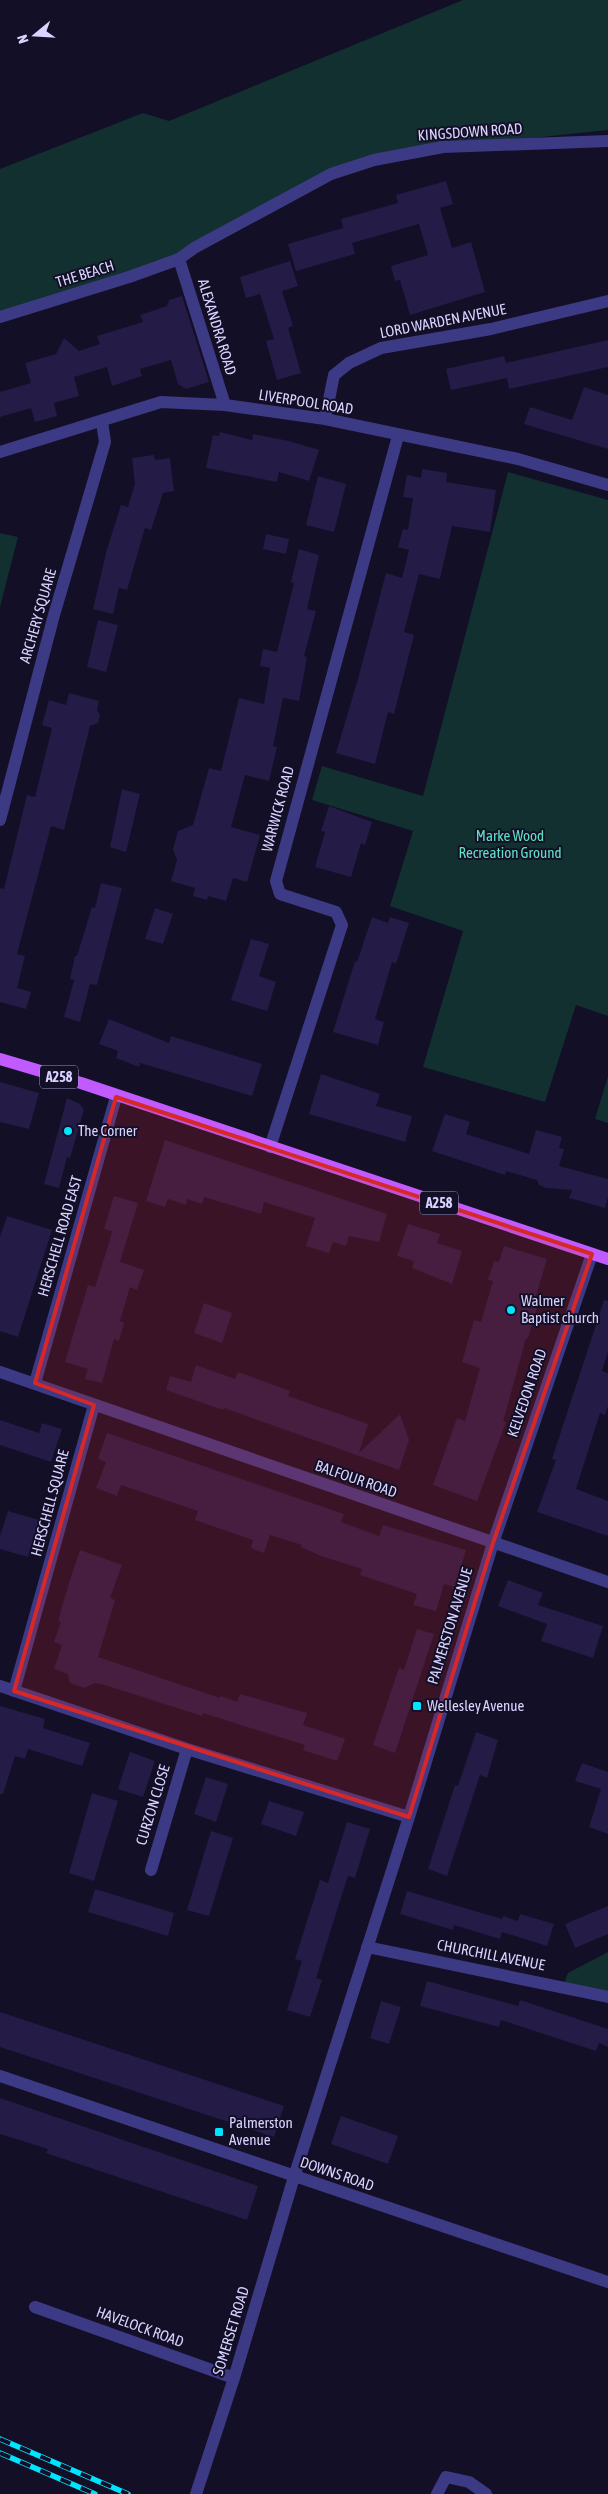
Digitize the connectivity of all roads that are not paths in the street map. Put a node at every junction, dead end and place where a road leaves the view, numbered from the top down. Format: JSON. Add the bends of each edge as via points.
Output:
{"nodes":[{"id":1,"x":608,"y":141,"type":"edge"},
{"id":2,"x":179,"y":260,"type":"junction"},
{"id":3,"x":608,"y":301,"type":"edge"},
{"id":4,"x":0,"y":317,"type":"edge"},
{"id":5,"x":225,"y":405,"type":"junction"},
{"id":6,"x":325,"y":419,"type":"junction"},
{"id":7,"x":102,"y":422,"type":"junction"},
{"id":8,"x":398,"y":436,"type":"junction"},
{"id":9,"x":0,"y":452,"type":"edge"},
{"id":10,"x":608,"y":485,"type":"edge"},
{"id":11,"x":0,"y":820,"type":"edge"},
{"id":12,"x":0,"y":1059,"type":"edge"},
{"id":13,"x":116,"y":1097,"type":"junction"},
{"id":14,"x":270,"y":1147,"type":"junction"},
{"id":15,"x":592,"y":1254,"type":"junction"},
{"id":16,"x":608,"y":1259,"type":"edge"},
{"id":17,"x":0,"y":1372,"type":"edge"},
{"id":18,"x":35,"y":1383,"type":"junction"},
{"id":19,"x":94,"y":1405,"type":"junction"},
{"id":20,"x":493,"y":1543,"type":"junction"},
{"id":21,"x":608,"y":1582,"type":"edge"},
{"id":22,"x":0,"y":1686,"type":"edge"},
{"id":23,"x":14,"y":1691,"type":"junction"},
{"id":24,"x":187,"y":1749,"type":"junction"},
{"id":25,"x":409,"y":1817,"type":"junction"},
{"id":26,"x":151,"y":1870,"type":"dead end"},
{"id":27,"x":368,"y":1948,"type":"junction"},
{"id":28,"x":608,"y":1997,"type":"edge"},
{"id":29,"x":0,"y":2076,"type":"edge"},
{"id":30,"x":294,"y":2177,"type":"junction"},
{"id":31,"x":608,"y":2282,"type":"edge"},
{"id":32,"x":35,"y":2307,"type":"dead end"},
{"id":33,"x":234,"y":2378,"type":"junction"},
{"id":34,"x":196,"y":2494,"type":"edge"},
{"id":35,"x":437,"y":2494,"type":"edge"},
{"id":36,"x":486,"y":2494,"type":"edge"}],
"edges":[{"from":1,"to":2,"type":"street","name":"KINGSDOWN ROAD","via":[[443,147],[374,160],[330,174],[194,248]]},
{"from":2,"to":4,"type":"street","name":"THE BEACH"},
{"from":2,"to":5,"type":"street","name":"ALEXANDRA ROAD"},
{"from":3,"to":6,"type":"street","name":"LORD WARDEN AVENUE","via":[[491,329],[381,348],[349,363],[334,375]]},
{"from":5,"to":6,"type":"street","name":"LIVERPOOL ROAD"},
{"from":5,"to":7,"type":"street","name":"LIVERPOOL ROAD","via":[[161,402]]},
{"from":6,"to":8,"type":"street","name":"LIVERPOOL ROAD"},
{"from":7,"to":9,"type":"street","name":"LIVERPOOL ROAD"},
{"from":7,"to":11,"type":"street","name":"ARCHERY SQUARE","via":[[105,442],[54,615]]},
{"from":8,"to":10,"type":"street","name":"LIVERPOOL ROAD","via":[[518,459]]},
{"from":8,"to":14,"type":"street","name":"WARWICK ROAD","via":[[276,881],[280,894],[336,912],[342,925]]},
{"from":12,"to":13,"type":"main road","number":"A258"},
{"from":13,"to":14,"type":"main road","number":"A258"},
{"from":13,"to":18,"type":"street","name":"HERSCHELL ROAD EAST"},
{"from":14,"to":15,"type":"main road","number":"A258"},
{"from":15,"to":16,"type":"main road","number":"A258"},
{"from":15,"to":20,"type":"street","name":"KELVEDON ROAD"},
{"from":17,"to":18,"type":"street"},
{"from":18,"to":19,"type":"street"},
{"from":19,"to":20,"type":"street","name":"BALFOUR ROAD"},
{"from":19,"to":23,"type":"street","name":"HERSCHELL SQUARE"},
{"from":20,"to":21,"type":"street","name":"BALFOUR ROAD"},
{"from":20,"to":25,"type":"street","name":"PALMERSTON AVENUE"},
{"from":22,"to":23,"type":"street"},
{"from":23,"to":24,"type":"street"},
{"from":24,"to":25,"type":"street"},
{"from":24,"to":26,"type":"street","name":"CURZON CLOSE"},
{"from":25,"to":27,"type":"street","name":"PALMERSTON AVENUE"},
{"from":27,"to":28,"type":"street","name":"CHURCHILL AVENUE"},
{"from":27,"to":30,"type":"street","name":"PALMERSTON AVENUE"},
{"from":29,"to":30,"type":"street","name":"DOWNS ROAD"},
{"from":30,"to":31,"type":"street","name":"DOWNS ROAD"},
{"from":30,"to":33,"type":"street","name":"SOMERSET ROAD"},
{"from":32,"to":33,"type":"street","name":"HAVELOCK ROAD"},
{"from":33,"to":34,"type":"street","name":"SOMERSET ROAD"},
{"from":35,"to":36,"type":"street","via":[[446,2477],[469,2482]]}]}
